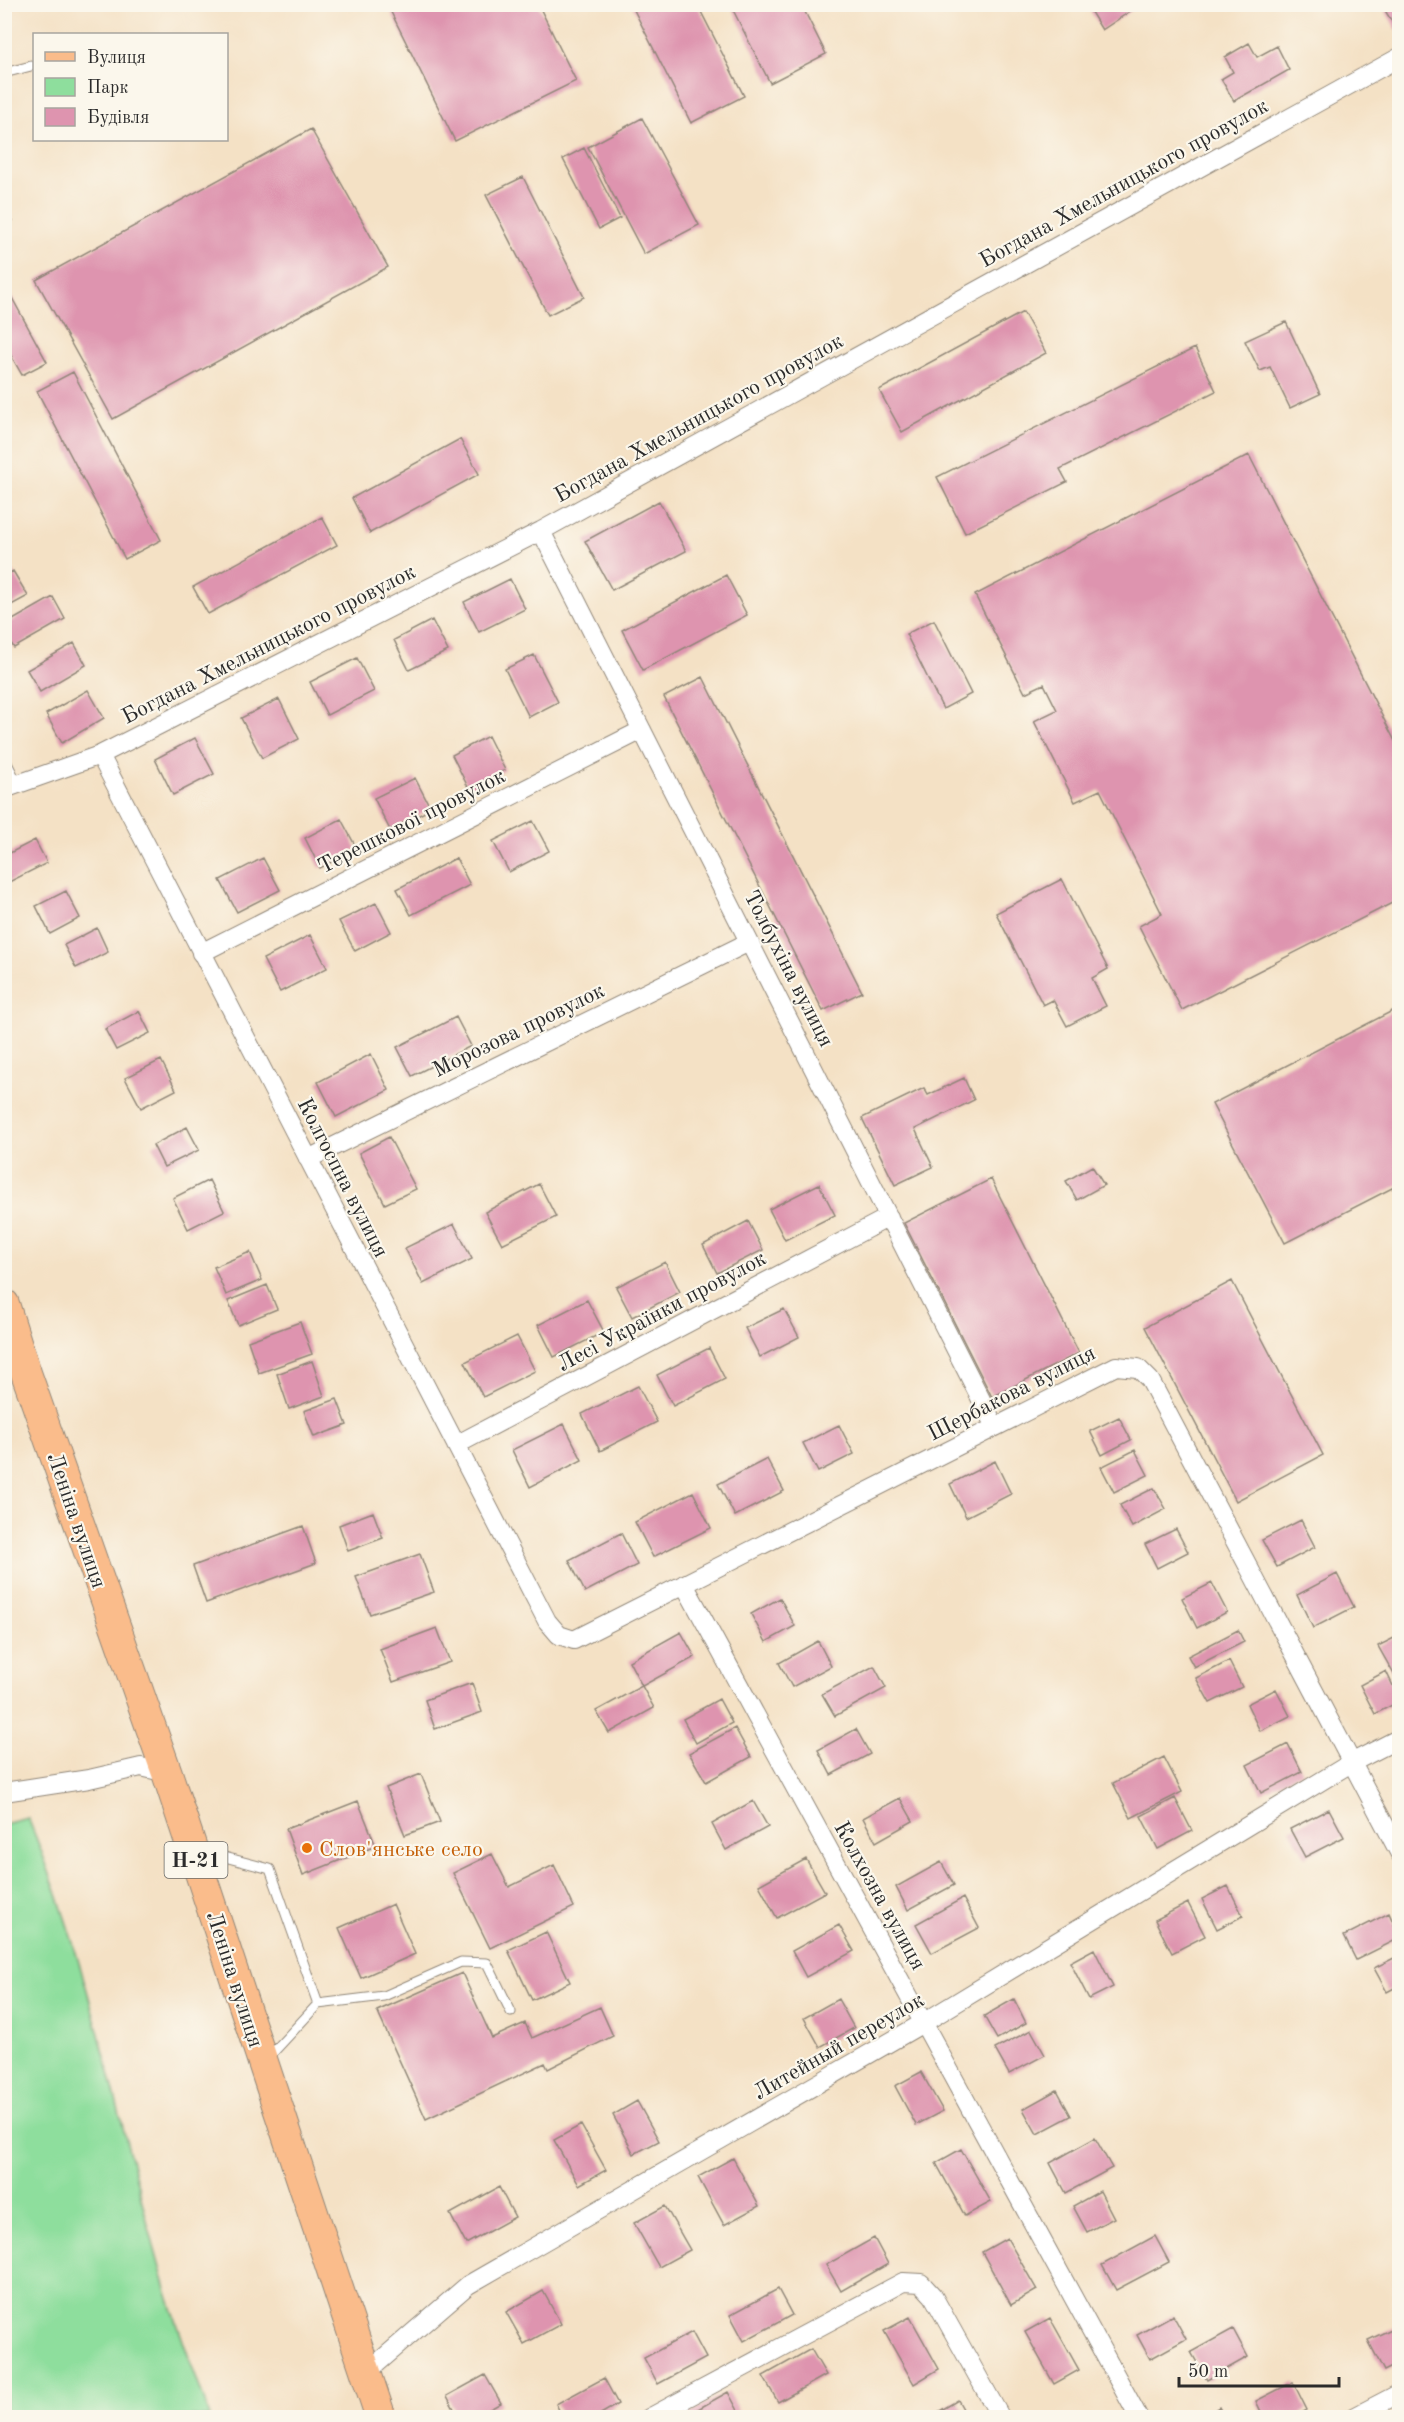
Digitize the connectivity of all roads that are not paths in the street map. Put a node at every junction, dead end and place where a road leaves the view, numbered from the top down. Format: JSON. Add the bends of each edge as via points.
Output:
{"nodes":[{"id":1,"x":1400,"y":57,"type":"edge"},
{"id":2,"x":30,"y":66,"type":"dead end"},
{"id":3,"x":4,"y":73,"type":"edge"},
{"id":4,"x":541,"y":531,"type":"junction"},
{"id":5,"x":642,"y":730,"type":"junction"},
{"id":6,"x":100,"y":755,"type":"junction"},
{"id":7,"x":4,"y":757,"type":"edge"},
{"id":8,"x":11,"y":787,"type":"edge"},
{"id":9,"x":749,"y":942,"type":"junction"},
{"id":10,"x":201,"y":953,"type":"junction"},
{"id":11,"x":308,"y":1159,"type":"junction"},
{"id":12,"x":889,"y":1217,"type":"junction"},
{"id":13,"x":4,"y":1304,"type":"edge"},
{"id":14,"x":995,"y":1428,"type":"junction"},
{"id":15,"x":456,"y":1445,"type":"junction"},
{"id":16,"x":684,"y":1584,"type":"junction"},
{"id":17,"x":547,"y":1621,"type":"joint"},
{"id":18,"x":1400,"y":1738,"type":"edge"},
{"id":19,"x":1347,"y":1766,"type":"junction"},
{"id":20,"x":167,"y":1773,"type":"junction"},
{"id":21,"x":4,"y":1792,"type":"edge"},
{"id":22,"x":192,"y":1848,"type":"junction"},
{"id":23,"x":1400,"y":1854,"type":"edge"},
{"id":24,"x":318,"y":2004,"type":"junction"},
{"id":25,"x":511,"y":2012,"type":"dead end"},
{"id":26,"x":923,"y":2023,"type":"junction"},
{"id":27,"x":263,"y":2063,"type":"junction"},
{"id":28,"x":366,"y":2373,"type":"junction"},
{"id":29,"x":1400,"y":2393,"type":"edge"},
{"id":30,"x":381,"y":2418,"type":"edge"},
{"id":31,"x":649,"y":2418,"type":"edge"},
{"id":32,"x":1001,"y":2418,"type":"edge"},
{"id":33,"x":1139,"y":2418,"type":"edge"},
{"id":34,"x":1352,"y":2418,"type":"edge"}],
"edges":[{"from":1,"to":4,"type":"street","name":"Богдана Хмельницького провулок"},
{"from":2,"to":3,"type":"lane"},
{"from":4,"to":5,"type":"street","name":"Толбухіна вулиця"},
{"from":4,"to":6,"type":"street","name":"Богдана Хмельницького провулок"},
{"from":5,"to":9,"type":"street","name":"Толбухіна вулиця"},
{"from":5,"to":10,"type":"street","name":"Терешкової провулок"},
{"from":6,"to":8,"type":"street","name":"Богдана Хмельницького провулок"},
{"from":6,"to":10,"type":"street","name":"Колгоспна вулиця"},
{"from":7,"to":8,"type":"lane"},
{"from":9,"to":11,"type":"street","name":"Морозова провулок"},
{"from":9,"to":12,"type":"street","name":"Толбухіна вулиця"},
{"from":10,"to":11,"type":"street","name":"Колгоспна вулиця"},
{"from":11,"to":15,"type":"street","name":"Колгоспна вулиця"},
{"from":12,"to":14,"type":"street","name":"Толбухіна вулиця"},
{"from":12,"to":15,"type":"street","name":"Лесі Українки провулок"},
{"from":13,"to":20,"type":"main road","name":"Леніна вулиця","number":"Н-21"},
{"from":14,"to":16,"type":"street","name":"Щербакова вулиця"},
{"from":14,"to":19,"type":"street","name":"Щербакова вулиця","via":[[1116,1366],[1138,1368],[1150,1380]]},
{"from":15,"to":17,"type":"street","name":"Колгоспна вулиця"},
{"from":16,"to":17,"type":"street","name":"Щербакова вулиця","via":[[574,1640],[559,1635]]},
{"from":16,"to":26,"type":"street","name":"Колхозна вулиця"},
{"from":18,"to":19,"type":"street","name":"Литейный переулок"},
{"from":19,"to":23,"type":"street","name":"Щербакова вулиця"},
{"from":19,"to":26,"type":"street","name":"Литейный переулок"},
{"from":20,"to":21,"type":"street","via":[[141,1767]]},
{"from":20,"to":22,"type":"main road","name":"Леніна вулиця","number":"Н-21"},
{"from":22,"to":24,"type":"lane","via":[[270,1869]]},
{"from":22,"to":27,"type":"main road","name":"Леніна вулиця","number":"Н-21"},
{"from":24,"to":25,"type":"lane","via":[[384,1996],[460,1962],[487,1963]]},
{"from":24,"to":27,"type":"lane"},
{"from":26,"to":28,"type":"street","name":"Литейный переулок","via":[[468,2285]]},
{"from":26,"to":33,"type":"street","name":"Колхозна вулиця"},
{"from":27,"to":28,"type":"main road","name":"Леніна вулиця","number":"Н-21"},
{"from":28,"to":30,"type":"main road","name":"Леніна вулиця","number":"Н-21"},
{"from":29,"to":34,"type":"street"},
{"from":31,"to":32,"type":"street","via":[[903,2282],[921,2283],[933,2296]]}]}
